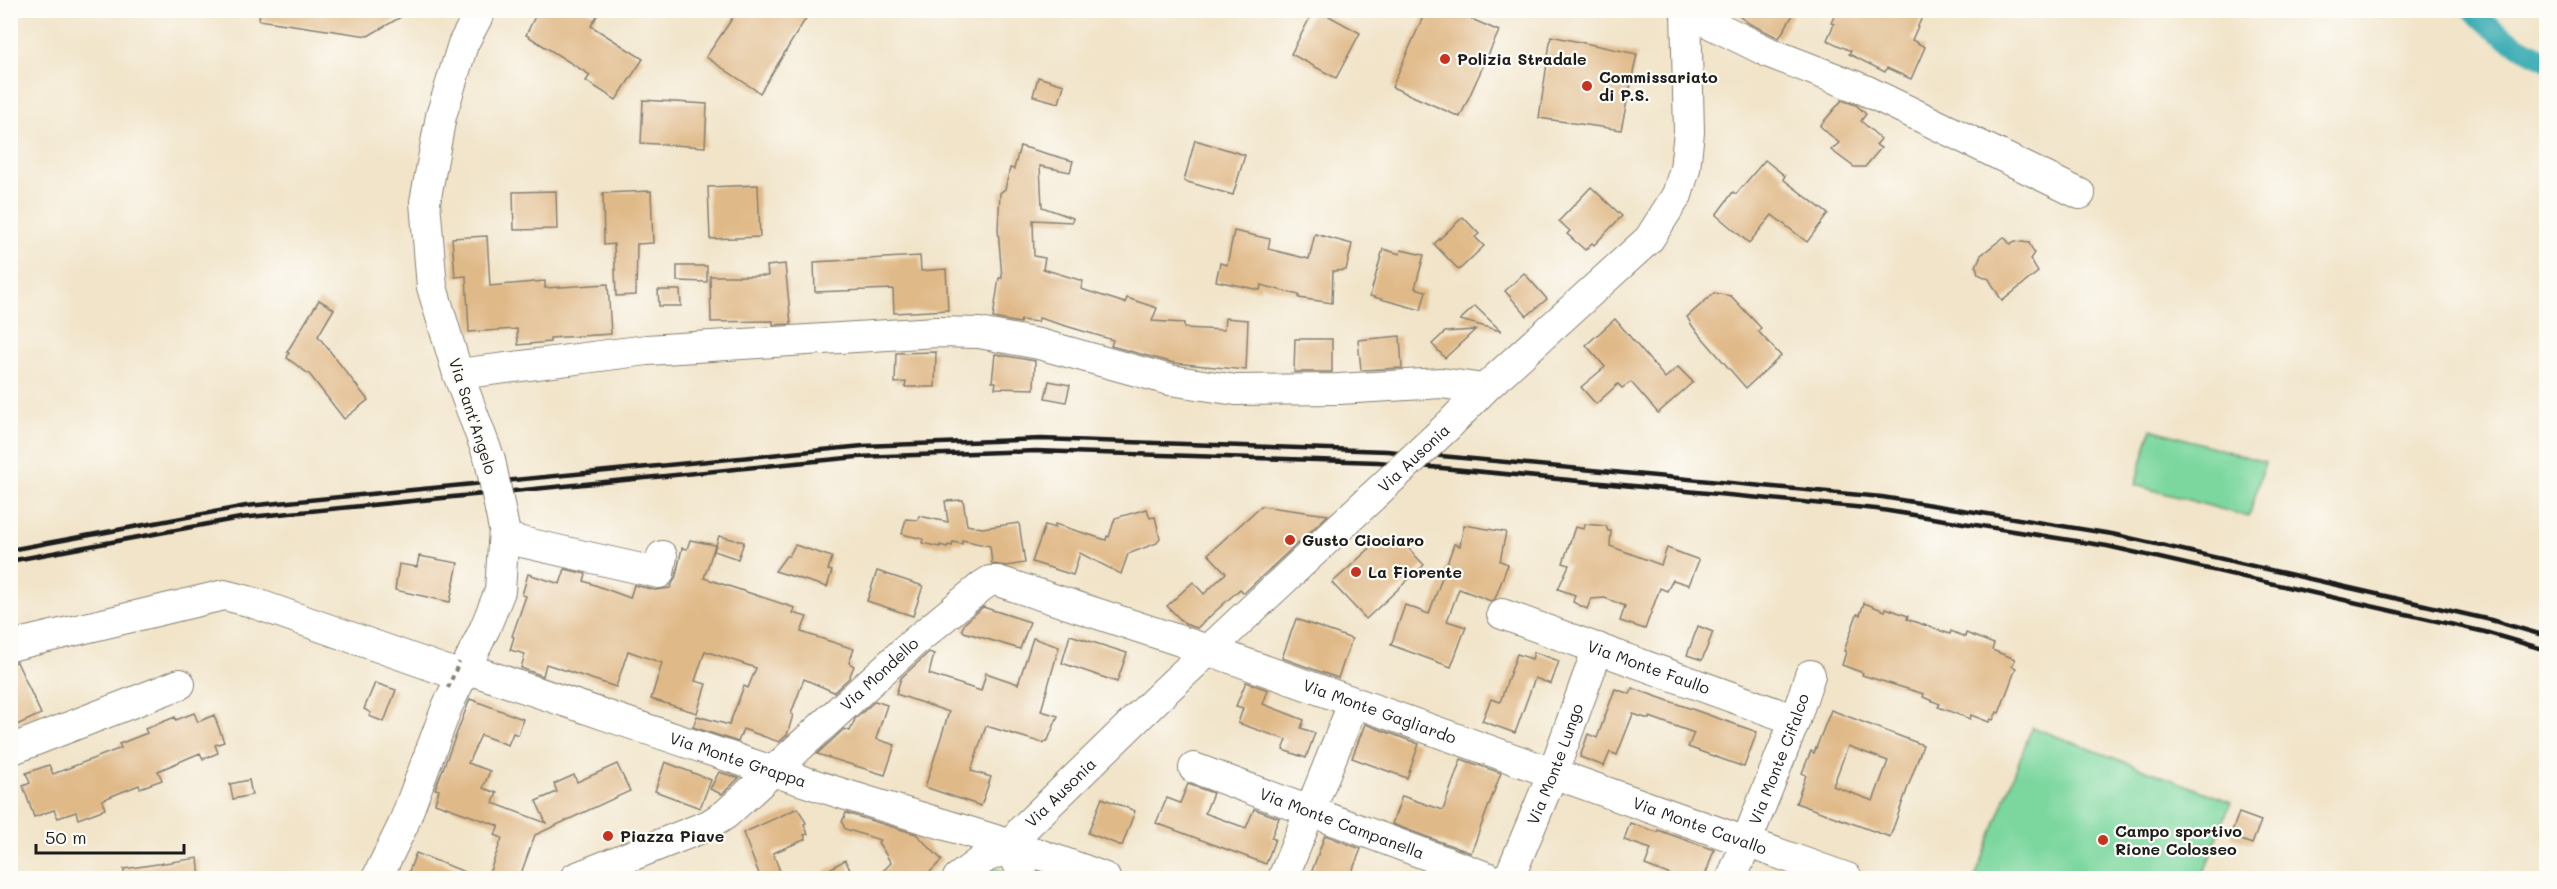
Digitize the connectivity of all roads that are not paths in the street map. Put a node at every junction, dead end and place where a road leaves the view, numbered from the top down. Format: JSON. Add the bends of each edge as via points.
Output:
{"nodes":[{"id":1,"x":481,"y":10,"type":"edge"},
{"id":2,"x":1686,"y":11,"type":"edge"},
{"id":3,"x":2080,"y":194,"type":"dead end"},
{"id":4,"x":458,"y":374,"type":"junction"},
{"id":5,"x":1484,"y":389,"type":"junction"},
{"id":6,"x":504,"y":533,"type":"junction"},
{"id":7,"x":662,"y":556,"type":"dead end"},
{"id":8,"x":1502,"y":614,"type":"dead end"},
{"id":9,"x":10,"y":646,"type":"edge"},
{"id":10,"x":1598,"y":648,"type":"junction"},
{"id":11,"x":1208,"y":650,"type":"junction"},
{"id":12,"x":458,"y":673,"type":"junction"},
{"id":13,"x":1810,"y":675,"type":"dead end"},
{"id":14,"x":180,"y":684,"type":"dead end"},
{"id":15,"x":1353,"y":704,"type":"junction"},
{"id":16,"x":1795,"y":720,"type":"junction"},
{"id":17,"x":10,"y":750,"type":"edge"},
{"id":18,"x":1194,"y":768,"type":"dead end"},
{"id":19,"x":771,"y":771,"type":"junction"},
{"id":20,"x":1553,"y":773,"type":"junction"},
{"id":21,"x":1310,"y":811,"type":"junction"},
{"id":22,"x":1746,"y":842,"type":"junction"},
{"id":23,"x":1019,"y":870,"type":"edge"},
{"id":24,"x":963,"y":877,"type":"edge"},
{"id":25,"x":1838,"y":877,"type":"edge"},
{"id":26,"x":377,"y":879,"type":"edge"},
{"id":27,"x":574,"y":879,"type":"edge"},
{"id":28,"x":1106,"y":879,"type":"edge"},
{"id":29,"x":1283,"y":879,"type":"edge"},
{"id":30,"x":1489,"y":879,"type":"edge"},
{"id":31,"x":1509,"y":879,"type":"edge"},
{"id":32,"x":1732,"y":879,"type":"edge"}],
"edges":[{"from":1,"to":4,"type":"street","name":"Via Sant'Angelo","via":[[463,44],[441,116],[426,202],[432,287]]},
{"from":2,"to":3,"type":"street","via":[[1770,54],[1865,90]]},
{"from":2,"to":5,"type":"street","name":"Via Ausonia","via":[[1689,132],[1677,195],[1649,239]]},
{"from":4,"to":5,"type":"street","via":[[647,350],[936,332],[979,333],[1039,344],[1170,380],[1236,390],[1441,383]]},
{"from":4,"to":6,"type":"street","name":"Via Sant'Angelo","bridge":true,"via":[[489,460]]},
{"from":5,"to":11,"type":"street","name":"Via Ausonia","bridge":true},
{"from":6,"to":7,"type":"street","via":[[658,573]]},
{"from":6,"to":12,"type":"street","name":"Via Sant'Angelo","via":[[500,591],[485,628]]},
{"from":8,"to":10,"type":"street","name":"Via Monte Faullo"},
{"from":9,"to":12,"type":"street","name":"Via Monte Grappa","via":[[224,595]]},
{"from":10,"to":16,"type":"street","name":"Via Monte Faullo"},
{"from":10,"to":20,"type":"street","name":"Via Monte Lungo"},
{"from":11,"to":15,"type":"street","name":"Via Monte Gagliardo"},
{"from":11,"to":19,"type":"street","name":"Via Mondello","via":[[990,581]]},
{"from":11,"to":23,"type":"street","name":"Via Ausonia","via":[[1022,830]]},
{"from":12,"to":19,"type":"street","name":"Via Monte Grappa"},
{"from":12,"to":26,"type":"street","name":"Via Sant'Angelo","via":[[403,825]]},
{"from":13,"to":16,"type":"street","name":"Via Monte Cifalco"},
{"from":14,"to":17,"type":"street"},
{"from":15,"to":20,"type":"street","name":"Via Monte Gagliardo"},
{"from":15,"to":21,"type":"street"},
{"from":16,"to":22,"type":"street","name":"Via Monte Cifalco"},
{"from":18,"to":21,"type":"street","name":"Via Monte Campanella"},
{"from":19,"to":23,"type":"street","name":"Via Monte Grappa"},
{"from":19,"to":27,"type":"street","name":"Via Mondello","via":[[709,825]]},
{"from":20,"to":22,"type":"street","name":"Via Monte Cavallo"},
{"from":20,"to":31,"type":"street","name":"Via Monte Lungo"},
{"from":21,"to":29,"type":"street"},
{"from":21,"to":30,"type":"street","name":"Via Monte Campanella"},
{"from":22,"to":25,"type":"street","name":"Via Monte Cavallo"},
{"from":22,"to":32,"type":"street","name":"Via Monte Cifalco"},
{"from":23,"to":24,"type":"street","name":"Via Ausonia","via":[[986,857]]},
{"from":23,"to":28,"type":"street","name":"Via Monte Grappa","via":[[1054,858]]}]}
